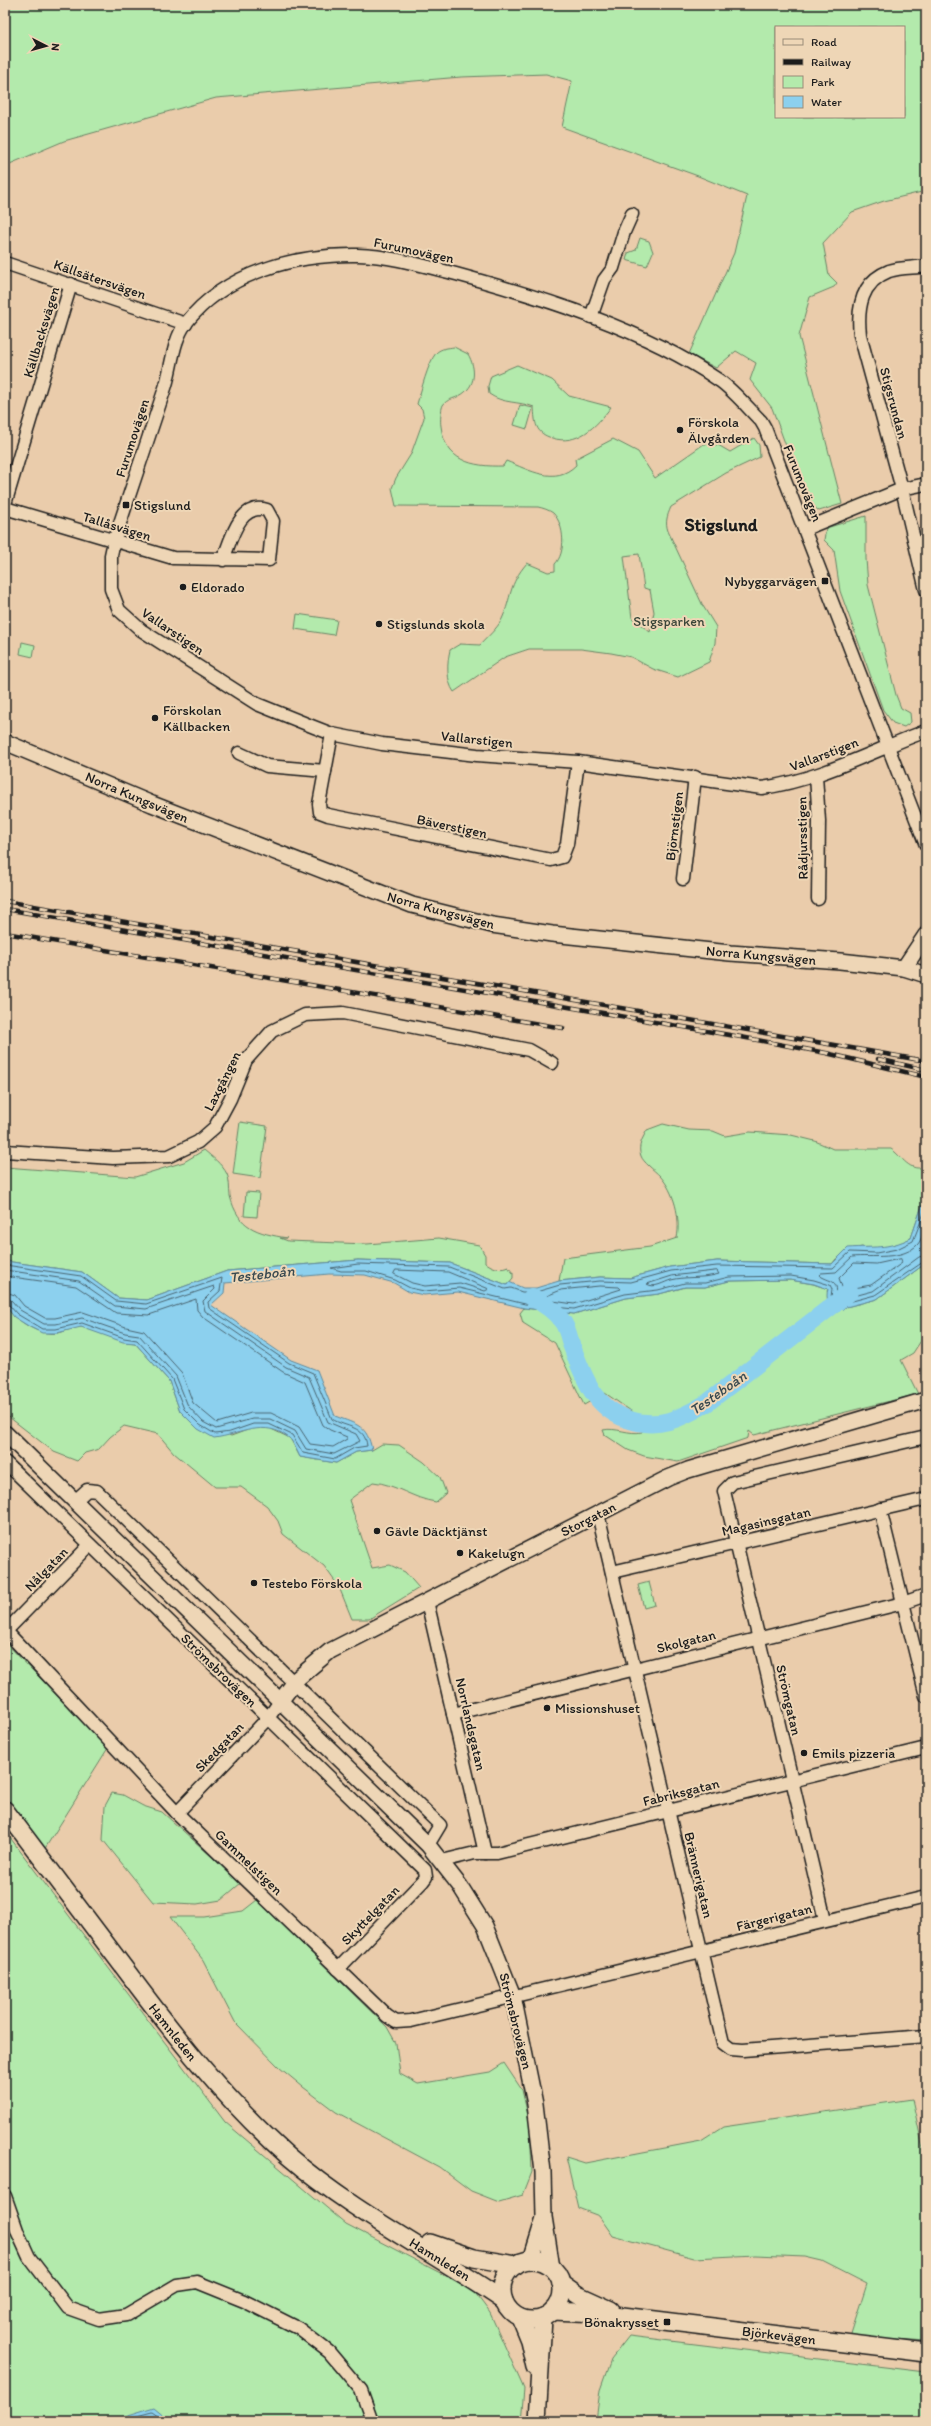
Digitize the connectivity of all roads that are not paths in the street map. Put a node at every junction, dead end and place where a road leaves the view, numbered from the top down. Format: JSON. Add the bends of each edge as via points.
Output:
{"nodes":[{"id":1,"x":632,"y":214,"type":"dead end"},
{"id":2,"x":5,"y":262,"type":"edge"},
{"id":3,"x":926,"y":266,"type":"edge"},
{"id":4,"x":71,"y":284,"type":"junction"},
{"id":5,"x":591,"y":317,"type":"junction"},
{"id":6,"x":186,"y":324,"type":"junction"},
{"id":7,"x":926,"y":484,"type":"edge"},
{"id":8,"x":902,"y":490,"type":"junction"},
{"id":9,"x":5,"y":504,"type":"edge"},
{"id":10,"x":5,"y":508,"type":"edge"},
{"id":11,"x":805,"y":529,"type":"junction"},
{"id":12,"x":114,"y":541,"type":"junction"},
{"id":13,"x":223,"y":560,"type":"junction"},
{"id":14,"x":926,"y":590,"type":"edge"},
{"id":15,"x":926,"y":731,"type":"edge"},
{"id":16,"x":332,"y":734,"type":"junction"},
{"id":17,"x":5,"y":742,"type":"edge"},
{"id":18,"x":888,"y":745,"type":"junction"},
{"id":19,"x":239,"y":752,"type":"dead end"},
{"id":20,"x":578,"y":762,"type":"junction"},
{"id":21,"x":325,"y":771,"type":"junction"},
{"id":22,"x":816,"y":776,"type":"junction"},
{"id":23,"x":695,"y":777,"type":"junction"},
{"id":24,"x":926,"y":845,"type":"edge"},
{"id":25,"x":683,"y":879,"type":"dead end"},
{"id":26,"x":818,"y":899,"type":"dead end"},
{"id":27,"x":926,"y":936,"type":"edge"},
{"id":28,"x":904,"y":968,"type":"junction"},
{"id":29,"x":926,"y":975,"type":"edge"},
{"id":30,"x":552,"y":1063,"type":"dead end"},
{"id":31,"x":5,"y":1150,"type":"edge"},
{"id":32,"x":926,"y":1400,"type":"edge"},
{"id":33,"x":5,"y":1433,"type":"edge"},
{"id":34,"x":926,"y":1437,"type":"edge"},
{"id":35,"x":5,"y":1462,"type":"edge"},
{"id":36,"x":926,"y":1499,"type":"edge"},
{"id":37,"x":75,"y":1501,"type":"junction"},
{"id":38,"x":880,"y":1510,"type":"junction"},
{"id":39,"x":598,"y":1514,"type":"junction"},
{"id":40,"x":735,"y":1543,"type":"junction"},
{"id":41,"x":90,"y":1545,"type":"junction"},
{"id":42,"x":612,"y":1572,"type":"junction"},
{"id":43,"x":926,"y":1595,"type":"edge"},
{"id":44,"x":427,"y":1601,"type":"junction"},
{"id":45,"x":903,"y":1603,"type":"junction"},
{"id":46,"x":6,"y":1631,"type":"edge"},
{"id":47,"x":759,"y":1639,"type":"junction"},
{"id":48,"x":635,"y":1669,"type":"junction"},
{"id":49,"x":294,"y":1683,"type":"junction"},
{"id":50,"x":926,"y":1696,"type":"edge"},
{"id":51,"x":281,"y":1700,"type":"junction"},
{"id":52,"x":453,"y":1714,"type":"junction"},
{"id":53,"x":268,"y":1718,"type":"junction"},
{"id":54,"x":926,"y":1748,"type":"edge"},
{"id":55,"x":792,"y":1780,"type":"junction"},
{"id":56,"x":5,"y":1810,"type":"edge"},
{"id":57,"x":669,"y":1811,"type":"junction"},
{"id":58,"x":178,"y":1813,"type":"junction"},
{"id":59,"x":428,"y":1845,"type":"junction"},
{"id":60,"x":485,"y":1853,"type":"junction"},
{"id":61,"x":442,"y":1861,"type":"junction"},
{"id":62,"x":424,"y":1881,"type":"joint"},
{"id":63,"x":926,"y":1897,"type":"edge"},
{"id":64,"x":825,"y":1920,"type":"junction"},
{"id":65,"x":701,"y":1951,"type":"junction"},
{"id":66,"x":338,"y":1969,"type":"junction"},
{"id":67,"x":513,"y":1996,"type":"junction"},
{"id":68,"x":926,"y":2036,"type":"edge"},
{"id":69,"x":5,"y":2196,"type":"edge"},
{"id":70,"x":544,"y":2217,"type":"junction"},
{"id":71,"x":376,"y":2220,"type":"junction"},
{"id":72,"x":524,"y":2262,"type":"junction"},
{"id":73,"x":552,"y":2268,"type":"junction"},
{"id":74,"x":561,"y":2283,"type":"junction"},
{"id":75,"x":504,"y":2301,"type":"junction"},
{"id":76,"x":548,"y":2315,"type":"junction"},
{"id":77,"x":632,"y":2317,"type":"junction"},
{"id":78,"x":520,"y":2318,"type":"junction"},
{"id":79,"x":926,"y":2353,"type":"edge"},
{"id":80,"x":539,"y":2394,"type":"junction"},
{"id":81,"x":372,"y":2421,"type":"edge"},
{"id":82,"x":537,"y":2421,"type":"edge"}],
"edges":[{"from":1,"to":5,"type":"street","via":[[613,268],[604,280]]},
{"from":2,"to":4,"type":"street","name":"Källsätersvägen"},
{"from":3,"to":8,"type":"street","name":"Stigsrundan","via":[[890,270],[872,282],[861,299],[858,316],[860,335]]},
{"from":4,"to":6,"type":"street","name":"Källsätersvägen"},
{"from":4,"to":9,"type":"street","name":"Källbacksvägen"},
{"from":5,"to":6,"type":"street","name":"Furumovägen","via":[[485,282],[420,264],[358,255],[312,258],[253,272],[223,290]]},
{"from":5,"to":11,"type":"street","name":"Furumovägen","via":[[669,351],[731,390],[761,421]]},
{"from":6,"to":12,"type":"street","name":"Furumovägen","via":[[178,339]]},
{"from":7,"to":8,"type":"street"},
{"from":8,"to":11,"type":"street"},
{"from":8,"to":14,"type":"street","name":"Stigsrundan"},
{"from":10,"to":12,"type":"street","name":"Tallåsvägen"},
{"from":11,"to":18,"type":"street","name":"Furumovägen"},
{"from":12,"to":13,"type":"street","name":"Tallåsvägen","via":[[173,558]]},
{"from":12,"to":16,"type":"street","name":"Vallarstigen","via":[[111,555],[111,589],[119,610],[141,630],[258,704]]},
{"from":13,"to":13,"type":"street","name":"Tallåsvägen","via":[[269,560],[273,521],[267,510],[257,507],[248,511],[238,523]]},
{"from":15,"to":18,"type":"street","name":"Vallarstigen"},
{"from":16,"to":20,"type":"street","name":"Vallarstigen","via":[[382,744],[477,755]]},
{"from":16,"to":21,"type":"street","name":"Bäverstigen"},
{"from":17,"to":28,"type":"street","name":"Norra Kungsvägen","via":[[152,804],[412,905],[492,925],[552,934]]},
{"from":18,"to":22,"type":"street","name":"Vallarstigen"},
{"from":18,"to":24,"type":"street","name":"Furumovägen"},
{"from":19,"to":21,"type":"street","via":[[267,766]]},
{"from":20,"to":21,"type":"street","name":"Bäverstigen","via":[[567,844],[562,856],[551,860],[328,816],[320,812],[319,804]]},
{"from":20,"to":23,"type":"street","name":"Vallarstigen"},
{"from":22,"to":23,"type":"street","name":"Vallarstigen","via":[[762,788]]},
{"from":22,"to":26,"type":"street","name":"Rådjursstigen","via":[[819,821]]},
{"from":23,"to":25,"type":"street","name":"Björnstigen"},
{"from":27,"to":28,"type":"street"},
{"from":28,"to":29,"type":"street","name":"Norra Kungsvägen"},
{"from":30,"to":31,"type":"street","name":"Laxgången","via":[[529,1050],[343,1012],[305,1015],[272,1031],[246,1060],[215,1127],[198,1142],[169,1156],[113,1158]]},
{"from":32,"to":39,"type":"street","name":"Storgatan","via":[[688,1470]]},
{"from":33,"to":37,"type":"street","name":"Strömsbrovägen"},
{"from":34,"to":40,"type":"street","name":"Strömgatan","via":[[733,1482],[725,1488],[725,1499]]},
{"from":35,"to":41,"type":"street","name":"Strömsbrovägen"},
{"from":36,"to":38,"type":"street","name":"Magasinsgatan"},
{"from":37,"to":49,"type":"street","via":[[87,1490],[97,1491]]},
{"from":37,"to":51,"type":"street","name":"Strömsbrovägen"},
{"from":38,"to":40,"type":"street","name":"Magasinsgatan"},
{"from":38,"to":45,"type":"street"},
{"from":39,"to":42,"type":"street","name":"Brännerigatan"},
{"from":39,"to":44,"type":"street","name":"Storgatan"},
{"from":40,"to":42,"type":"street","name":"Magasinsgatan"},
{"from":40,"to":47,"type":"street","name":"Strömgatan"},
{"from":41,"to":46,"type":"street","name":"Nålgatan"},
{"from":41,"to":53,"type":"street","name":"Strömsbrovägen"},
{"from":42,"to":48,"type":"street","name":"Brännerigatan"},
{"from":43,"to":45,"type":"street","name":"Skolgatan"},
{"from":44,"to":49,"type":"street","name":"Storgatan","via":[[330,1651]]},
{"from":44,"to":52,"type":"street","name":"Norrlandsgatan"},
{"from":45,"to":47,"type":"street","name":"Skolgatan"},
{"from":45,"to":50,"type":"street"},
{"from":46,"to":58,"type":"street","name":"Gammelstigen"},
{"from":47,"to":48,"type":"street","name":"Skolgatan"},
{"from":47,"to":55,"type":"street","name":"Strömgatan"},
{"from":48,"to":52,"type":"street","name":"Skolgatan"},
{"from":48,"to":57,"type":"street","name":"Brännerigatan"},
{"from":49,"to":51,"type":"street","name":"Storgatan"},
{"from":49,"to":59,"type":"street","via":[[440,1825]]},
{"from":51,"to":53,"type":"street","name":"Skedgatan"},
{"from":51,"to":59,"type":"street","name":"Strömsbrovägen"},
{"from":52,"to":60,"type":"street","name":"Norrlandsgatan"},
{"from":53,"to":58,"type":"street","name":"Skedgatan"},
{"from":53,"to":62,"type":"street","name":"Strömsbrovägen","via":[[423,1868],[426,1874]]},
{"from":54,"to":55,"type":"street","name":"Fabriksgatan"},
{"from":55,"to":57,"type":"street","name":"Fabriksgatan"},
{"from":55,"to":64,"type":"street","name":"Strömgatan"},
{"from":56,"to":71,"type":"main road","name":"Hamnleden","via":[[204,2070],[236,2106],[289,2157]]},
{"from":57,"to":60,"type":"street","name":"Fabriksgatan"},
{"from":57,"to":65,"type":"street","name":"Brännerigatan"},
{"from":58,"to":66,"type":"street","name":"Gammelstigen"},
{"from":59,"to":61,"type":"street","name":"Strömsbrovägen"},
{"from":60,"to":61,"type":"street","name":"Fabriksgatan"},
{"from":61,"to":67,"type":"street","name":"Strömsbrovägen","via":[[485,1926]]},
{"from":62,"to":66,"type":"street","name":"Skyttelgatan"},
{"from":63,"to":64,"type":"street","name":"Färgerigatan"},
{"from":64,"to":65,"type":"street","name":"Färgerigatan"},
{"from":65,"to":67,"type":"street","name":"Färgerigatan"},
{"from":65,"to":68,"type":"street","name":"Brännerigatan","via":[[720,2038],[726,2047],[731,2049]]},
{"from":66,"to":67,"type":"street","name":"Gammelstigen","via":[[396,2022],[411,2021]]},
{"from":67,"to":70,"type":"street","name":"Strömsbrovägen","via":[[535,2104],[543,2172]]},
{"from":69,"to":81,"type":"street","via":[[29,2257],[68,2308],[99,2319],[126,2315],[177,2286],[197,2282],[244,2301],[298,2328],[329,2352],[361,2390]]},
{"from":70,"to":72,"type":"street","name":"Strömsbrovägen"},
{"from":70,"to":73,"type":"street","name":"Strömsbrovägen"},
{"from":71,"to":72,"type":"main road","name":"Hamnleden","via":[[417,2239],[459,2254],[485,2261]]},
{"from":71,"to":75,"type":"main road","name":"Hamnleden"},
{"from":72,"to":73,"type":"main road","via":[[543,2263]]},
{"from":72,"to":75,"type":"main road","via":[[507,2273],[503,2282]]},
{"from":73,"to":74,"type":"main road"},
{"from":74,"to":76,"type":"main road","via":[[561,2298]]},
{"from":74,"to":77,"type":"main road","name":"Björkevägen","via":[[599,2306]]},
{"from":75,"to":78,"type":"main road","via":[[510,2311]]},
{"from":76,"to":77,"type":"main road","name":"Björkevägen"},
{"from":76,"to":78,"type":"main road","via":[[532,2320]]},
{"from":76,"to":80,"type":"main road"},
{"from":77,"to":79,"type":"main road","name":"Björkevägen"},
{"from":78,"to":80,"type":"main road","via":[[534,2362]]},
{"from":80,"to":82,"type":"main road"}]}
